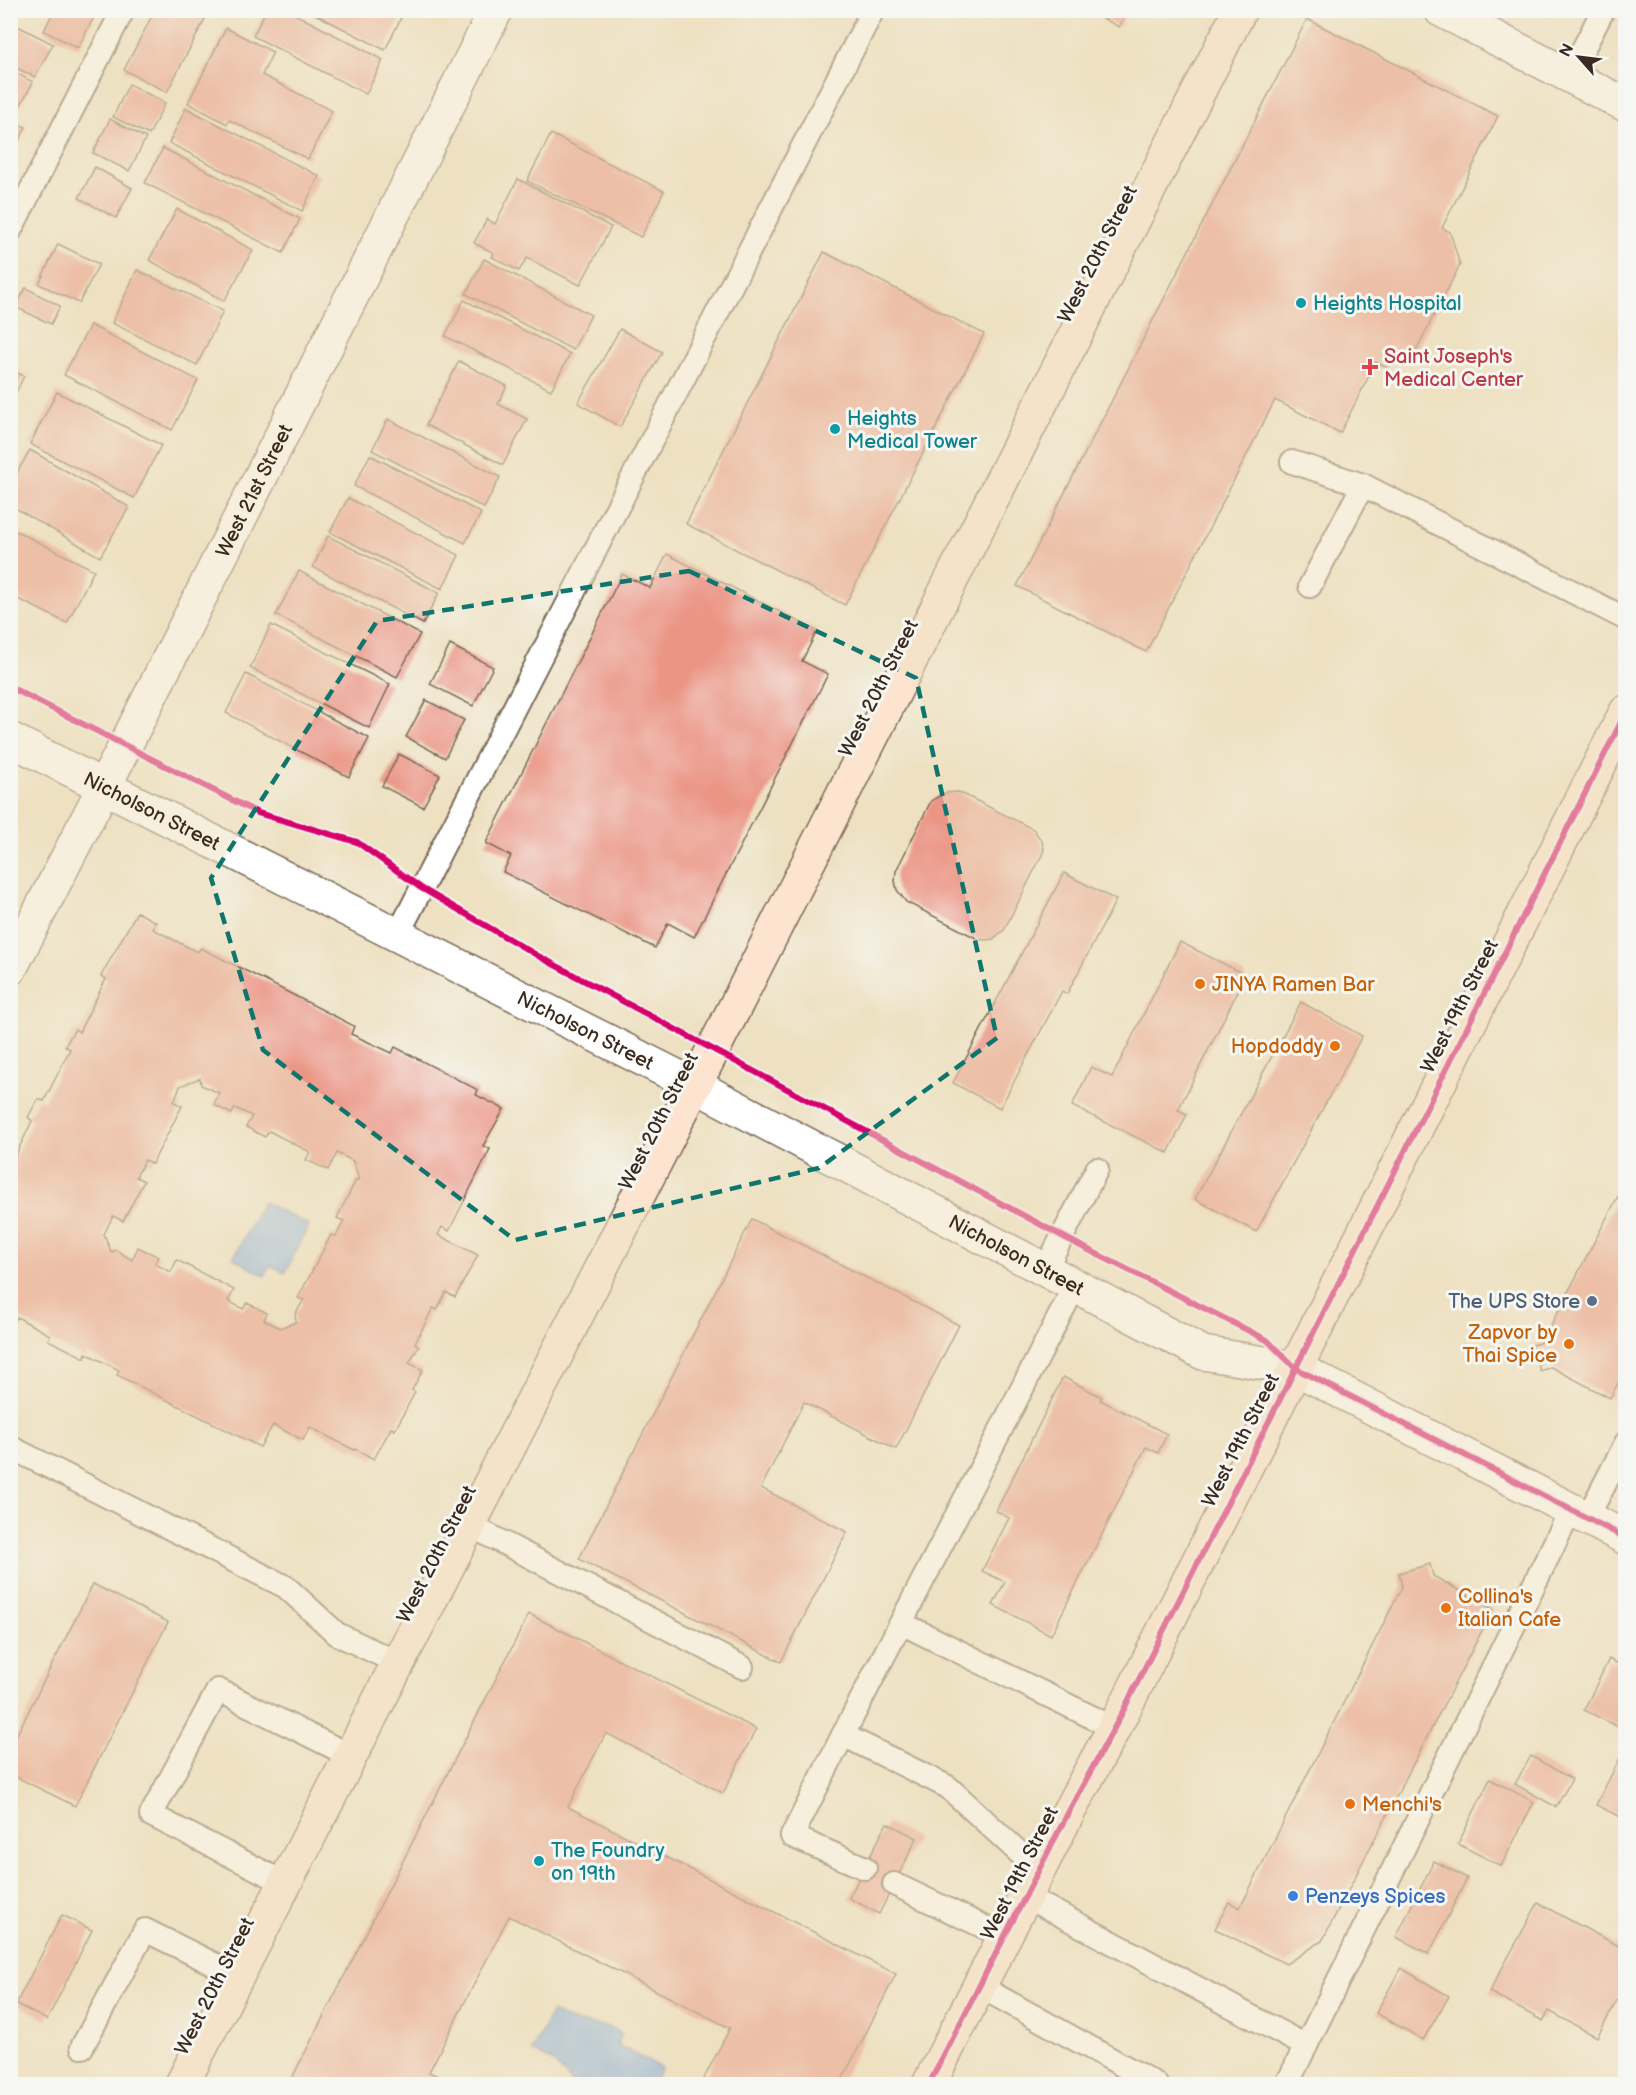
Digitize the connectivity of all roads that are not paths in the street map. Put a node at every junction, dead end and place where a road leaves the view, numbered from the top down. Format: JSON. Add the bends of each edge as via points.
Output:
{"nodes":[{"id":1,"x":123,"y":10,"type":"edge"},
{"id":2,"x":496,"y":10,"type":"edge"},
{"id":3,"x":873,"y":10,"type":"edge"},
{"id":4,"x":1240,"y":10,"type":"edge"},
{"id":5,"x":1441,"y":10,"type":"edge"},
{"id":6,"x":1603,"y":10,"type":"edge"},
{"id":7,"x":1569,"y":77,"type":"junction"},
{"id":8,"x":1626,"y":105,"type":"edge"},
{"id":9,"x":10,"y":231,"type":"edge"},
{"id":10,"x":1292,"y":462,"type":"dead end"},
{"id":11,"x":1363,"y":484,"type":"junction"},
{"id":12,"x":1310,"y":586,"type":"dead end"},
{"id":13,"x":1626,"y":619,"type":"edge"},
{"id":14,"x":1626,"y":712,"type":"edge"},
{"id":15,"x":10,"y":739,"type":"edge"},
{"id":16,"x":103,"y":788,"type":"junction"},
{"id":17,"x":398,"y":934,"type":"junction"},
{"id":18,"x":10,"y":969,"type":"edge"},
{"id":19,"x":694,"y":1086,"type":"junction"},
{"id":20,"x":1097,"y":1169,"type":"dead end"},
{"id":21,"x":1046,"y":1270,"type":"junction"},
{"id":22,"x":1075,"y":1286,"type":"junction"},
{"id":23,"x":1295,"y":1368,"type":"junction"},
{"id":24,"x":1626,"y":1443,"type":"edge"},
{"id":25,"x":10,"y":1447,"type":"edge"},
{"id":26,"x":1579,"y":1514,"type":"junction"},
{"id":27,"x":469,"y":1525,"type":"junction"},
{"id":28,"x":1626,"y":1538,"type":"edge"},
{"id":29,"x":901,"y":1623,"type":"junction"},
{"id":30,"x":398,"y":1663,"type":"junction"},
{"id":31,"x":741,"y":1667,"type":"dead end"},
{"id":32,"x":1114,"y":1728,"type":"junction"},
{"id":33,"x":843,"y":1735,"type":"junction"},
{"id":34,"x":351,"y":1756,"type":"junction"},
{"id":35,"x":865,"y":1868,"type":"dead end"},
{"id":36,"x":285,"y":1883,"type":"junction"},
{"id":37,"x":1032,"y":1883,"type":"junction"},
{"id":38,"x":894,"y":1884,"type":"dead end"},
{"id":39,"x":1005,"y":1937,"type":"junction"},
{"id":40,"x":238,"y":1976,"type":"junction"},
{"id":41,"x":979,"y":1986,"type":"junction"},
{"id":42,"x":1306,"y":2046,"type":"junction"},
{"id":43,"x":82,"y":2047,"type":"dead end"},
{"id":44,"x":934,"y":2083,"type":"edge"},
{"id":45,"x":182,"y":2085,"type":"edge"},
{"id":46,"x":1156,"y":2085,"type":"edge"},
{"id":47,"x":1287,"y":2085,"type":"edge"}],
"edges":[{"from":1,"to":9,"type":"lane"},
{"from":2,"to":16,"type":"street","name":"West 21st Street"},
{"from":3,"to":17,"type":"lane"},
{"from":4,"to":19,"type":"main road","name":"West 20th Street"},
{"from":5,"to":7,"type":"street"},
{"from":6,"to":7,"type":"lane"},
{"from":7,"to":8,"type":"street"},
{"from":10,"to":11,"type":"lane"},
{"from":11,"to":12,"type":"lane"},
{"from":11,"to":13,"type":"lane"},
{"from":14,"to":23,"type":"main road","name":"West 19th Street"},
{"from":15,"to":16,"type":"street","name":"Nicholson Street"},
{"from":16,"to":17,"type":"street","name":"Nicholson Street"},
{"from":16,"to":18,"type":"street","name":"West 21st Street"},
{"from":17,"to":19,"type":"street","name":"Nicholson Street"},
{"from":19,"to":21,"type":"street","name":"Nicholson Street"},
{"from":19,"to":27,"type":"main road","name":"West 20th Street"},
{"from":20,"to":21,"type":"lane"},
{"from":21,"to":22,"type":"street","name":"Nicholson Street"},
{"from":22,"to":23,"type":"street","name":"Nicholson Street","via":[[1203,1353]]},
{"from":22,"to":29,"type":"lane"},
{"from":23,"to":26,"type":"street","name":"Nicholson Street"},
{"from":23,"to":32,"type":"main road","name":"West 19th Street"},
{"from":24,"to":26,"type":"lane"},
{"from":25,"to":30,"type":"lane","via":[[286,1587],[337,1634]]},
{"from":26,"to":28,"type":"street","name":"Nicholson Street"},
{"from":26,"to":42,"type":"lane"},
{"from":27,"to":30,"type":"main road","name":"West 20th Street"},
{"from":27,"to":31,"type":"lane"},
{"from":29,"to":32,"type":"lane"},
{"from":29,"to":33,"type":"lane"},
{"from":30,"to":34,"type":"main road","name":"West 20th Street"},
{"from":32,"to":37,"type":"main road","name":"West 19th Street"},
{"from":33,"to":35,"type":"lane","via":[[792,1836]]},
{"from":33,"to":37,"type":"lane","via":[[948,1787]]},
{"from":34,"to":36,"type":"main road","name":"West 20th Street"},
{"from":34,"to":36,"type":"lane","via":[[218,1690],[151,1815]]},
{"from":36,"to":40,"type":"main road","name":"West 20th Street"},
{"from":37,"to":39,"type":"main road","name":"West 19th Street"},
{"from":37,"to":42,"type":"lane"},
{"from":38,"to":39,"type":"lane"},
{"from":39,"to":41,"type":"main road","name":"West 19th Street"},
{"from":40,"to":43,"type":"lane","via":[[145,1930]]},
{"from":40,"to":45,"type":"main road","name":"West 20th Street"},
{"from":41,"to":44,"type":"main road","name":"West 19th Street"},
{"from":41,"to":46,"type":"lane"},
{"from":42,"to":47,"type":"lane"}]}
